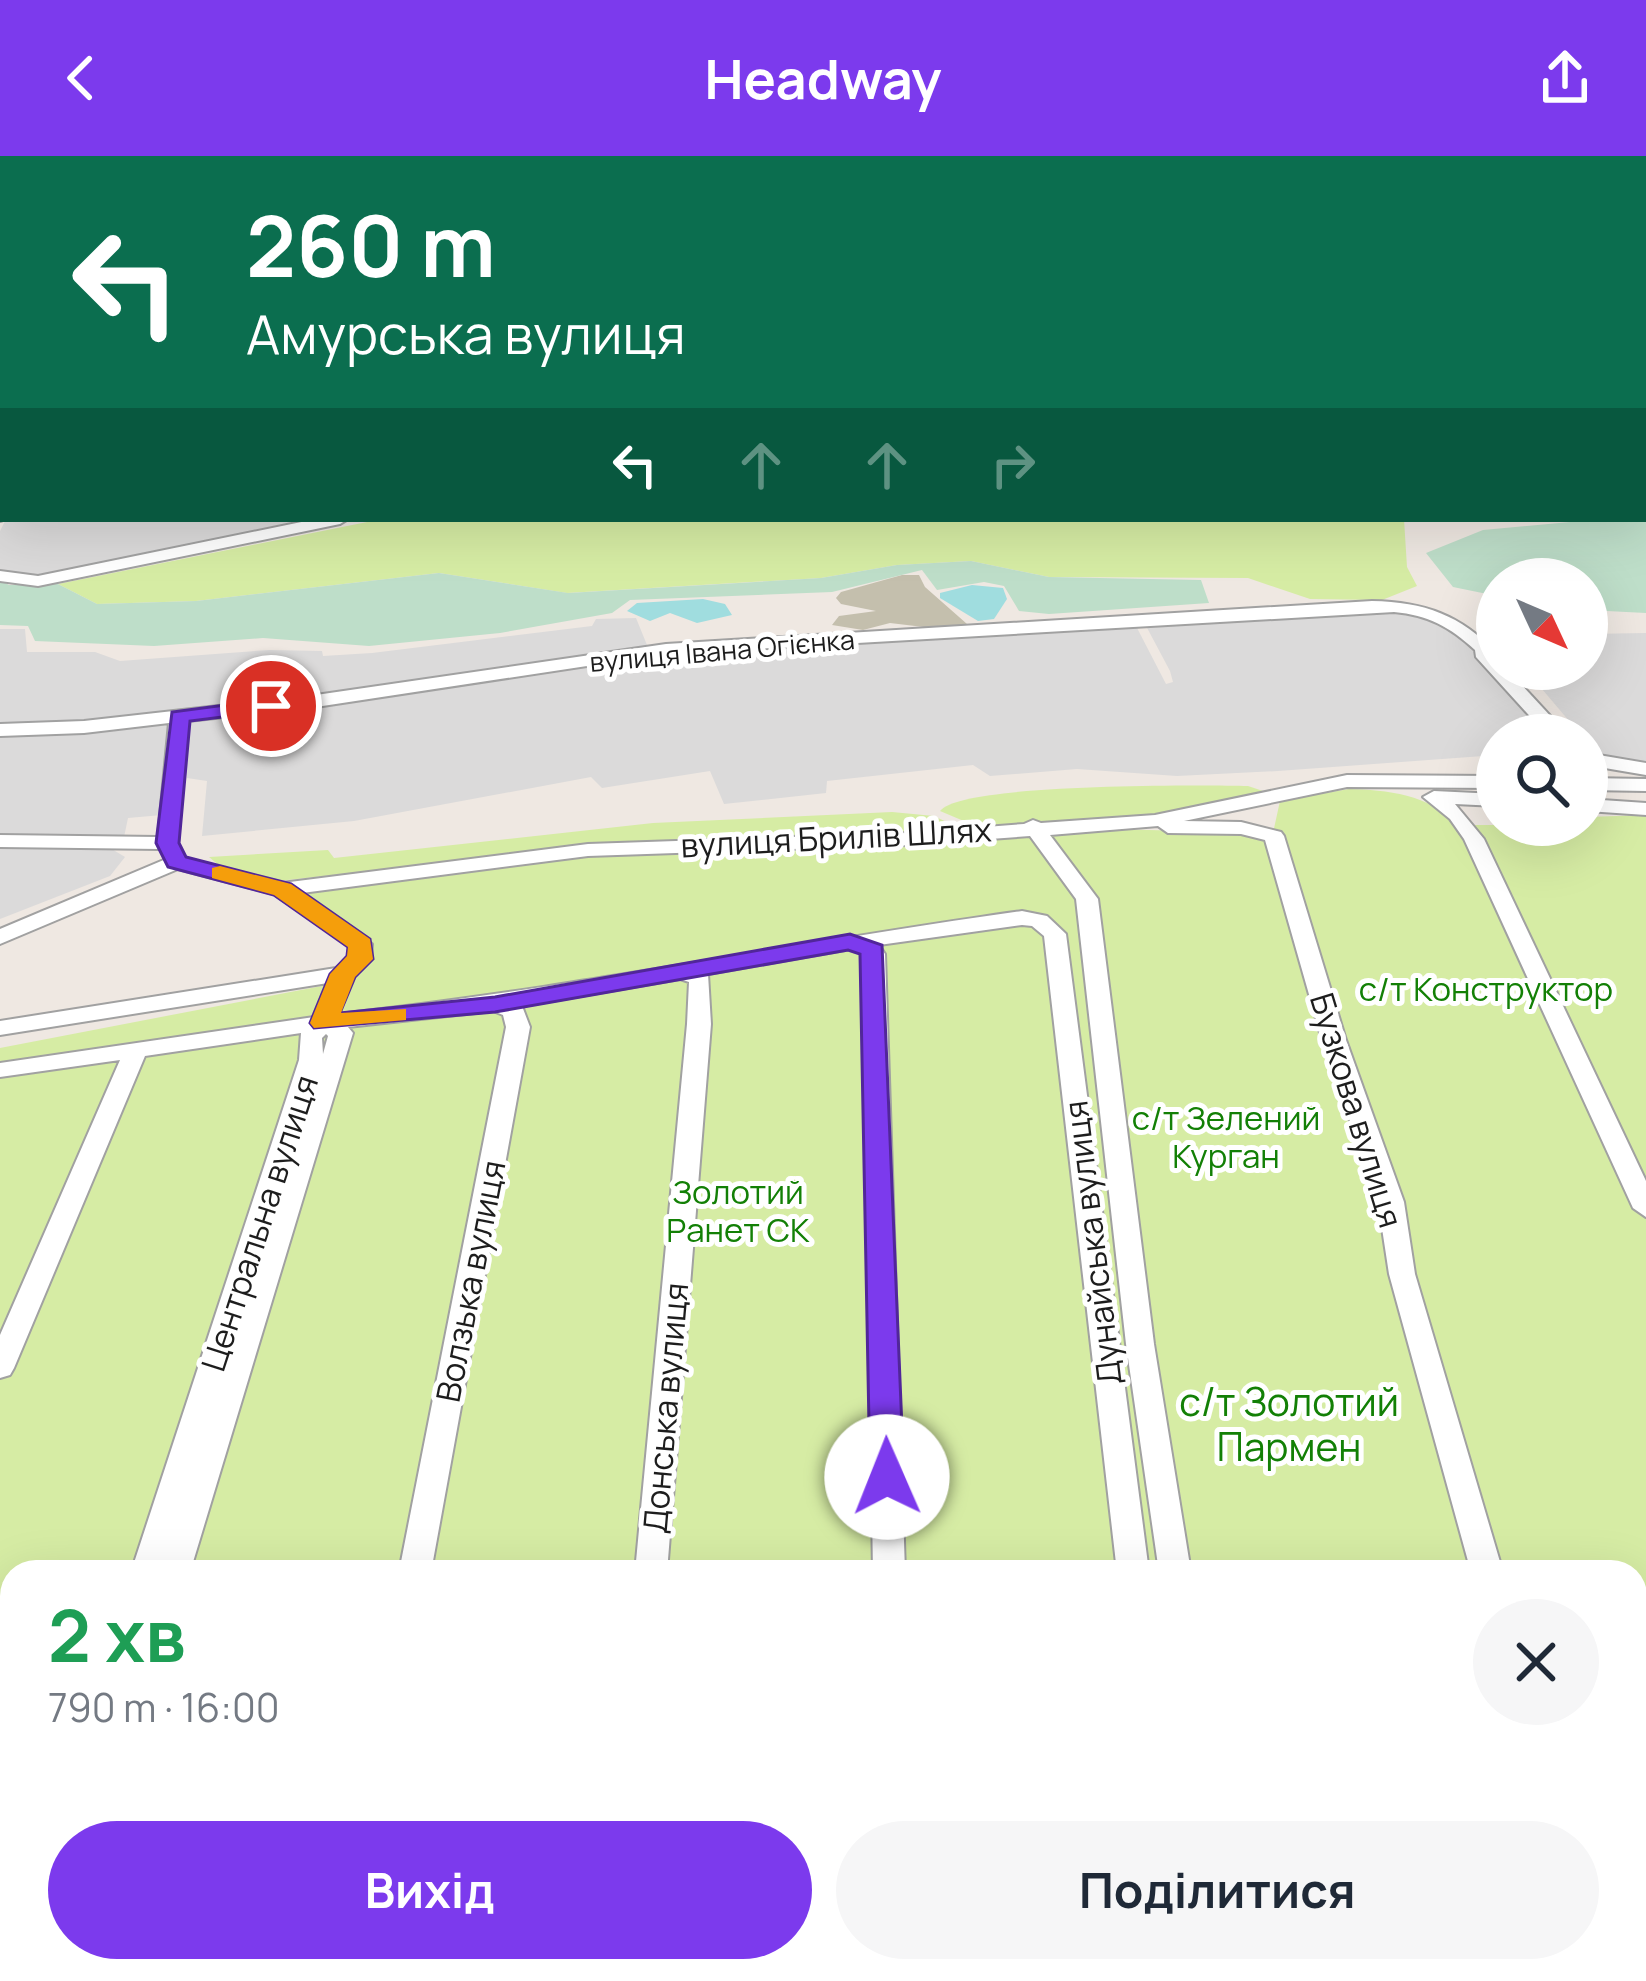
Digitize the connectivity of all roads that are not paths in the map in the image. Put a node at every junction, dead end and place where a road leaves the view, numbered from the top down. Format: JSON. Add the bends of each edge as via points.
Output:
{"nodes":[{"id":1,"x":325,"y":522,"type":"edge"},
{"id":2,"x":0,"y":576,"type":"edge"},
{"id":3,"x":1449,"y":618,"type":"junction"},
{"id":4,"x":1476,"y":646,"type":"edge"},
{"id":5,"x":1538,"y":714,"type":"edge"},
{"id":6,"x":179,"y":716,"type":"junction"},
{"id":7,"x":0,"y":730,"type":"edge"},
{"id":8,"x":1608,"y":763,"type":"edge"},
{"id":9,"x":1646,"y":769,"type":"edge"},
{"id":10,"x":1368,"y":781,"type":"junction"},
{"id":11,"x":1476,"y":782,"type":"edge"},
{"id":12,"x":1608,"y":784,"type":"edge"},
{"id":13,"x":1646,"y":785,"type":"edge"},
{"id":14,"x":1433,"y":797,"type":"junction"},
{"id":15,"x":1476,"y":799,"type":"edge"},
{"id":16,"x":1608,"y":807,"type":"edge"},
{"id":17,"x":1646,"y":809,"type":"edge"},
{"id":18,"x":1155,"y":821,"type":"junction"},
{"id":19,"x":1033,"y":826,"type":"junction"},
{"id":20,"x":0,"y":841,"type":"edge"},
{"id":21,"x":172,"y":852,"type":"junction"},
{"id":22,"x":283,"y":890,"type":"junction"},
{"id":23,"x":0,"y":937,"type":"edge"},
{"id":24,"x":850,"y":942,"type":"junction"},
{"id":25,"x":680,"y":971,"type":"junction"},
{"id":26,"x":343,"y":974,"type":"junction"},
{"id":27,"x":495,"y":1004,"type":"junction"},
{"id":28,"x":323,"y":1023,"type":"junction"},
{"id":29,"x":0,"y":1028,"type":"edge"},
{"id":30,"x":135,"y":1052,"type":"junction"},
{"id":31,"x":0,"y":1070,"type":"edge"},
{"id":32,"x":1646,"y":1208,"type":"edge"},
{"id":33,"x":0,"y":1368,"type":"edge"},
{"id":34,"x":151,"y":1560,"type":"edge"},
{"id":35,"x":178,"y":1560,"type":"edge"},
{"id":36,"x":417,"y":1560,"type":"edge"},
{"id":37,"x":652,"y":1560,"type":"edge"},
{"id":38,"x":889,"y":1560,"type":"edge"},
{"id":39,"x":1132,"y":1560,"type":"edge"},
{"id":40,"x":1173,"y":1560,"type":"edge"},
{"id":41,"x":1484,"y":1560,"type":"edge"}],
"edges":[{"from":1,"to":2,"type":"street","via":[[38,581]]},
{"from":3,"to":4,"type":"street"},
{"from":3,"to":5,"type":"street"},
{"from":3,"to":6,"type":"street","name":"вулиця Івана Огієнка","via":[[1425,608],[1372,607],[666,649]]},
{"from":6,"to":7,"type":"street","name":"вулиця Івана Огієнка"},
{"from":6,"to":21,"type":"street"},
{"from":8,"to":9,"type":"street"},
{"from":10,"to":11,"type":"street","name":"вулиця Брилів Шлях"},
{"from":10,"to":14,"type":"street"},
{"from":10,"to":18,"type":"street","name":"вулиця Брилів Шлях","via":[[1293,788]]},
{"from":12,"to":13,"type":"street"},
{"from":14,"to":15,"type":"street"},
{"from":14,"to":32,"type":"street","via":[[1474,839]]},
{"from":16,"to":17,"type":"street"},
{"from":18,"to":19,"type":"street","name":"вулиця Брилів Шлях"},
{"from":18,"to":41,"type":"street","name":"Бузкова вулиця","via":[[1274,836],[1391,1202],[1402,1274]]},
{"from":19,"to":22,"type":"street","name":"вулиця Брилів Шлях","via":[[588,850]]},
{"from":19,"to":40,"type":"street","name":"Дунайська вулиця","via":[[1087,899]]},
{"from":20,"to":21,"type":"street","name":"вулиця Брилів Шлях"},
{"from":21,"to":22,"type":"street","name":"вулиця Брилів Шлях"},
{"from":21,"to":23,"type":"street"},
{"from":22,"to":26,"type":"street","via":[[361,944],[360,959]]},
{"from":24,"to":25,"type":"street"},
{"from":24,"to":38,"type":"street","via":[[874,954]]},
{"from":24,"to":39,"type":"street","name":"Дунайська вулиця","via":[[1022,918],[1054,934]]},
{"from":25,"to":27,"type":"street"},
{"from":25,"to":37,"type":"street","name":"Донська вулиця","via":[[700,978],[699,1024]]},
{"from":26,"to":28,"type":"street"},
{"from":26,"to":29,"type":"street"},
{"from":27,"to":28,"type":"street"},
{"from":27,"to":36,"type":"street","name":"Волзька вулиця","via":[[514,1011],[518,1027]]},
{"from":28,"to":30,"type":"street"},
{"from":28,"to":34,"type":"street","name":"Центральна вулиця","via":[[310,1037],[311,1060]]},
{"from":28,"to":35,"type":"street","name":"Центральна вулиця","via":[[341,1033]]},
{"from":30,"to":31,"type":"street"},
{"from":30,"to":33,"type":"street"}]}
